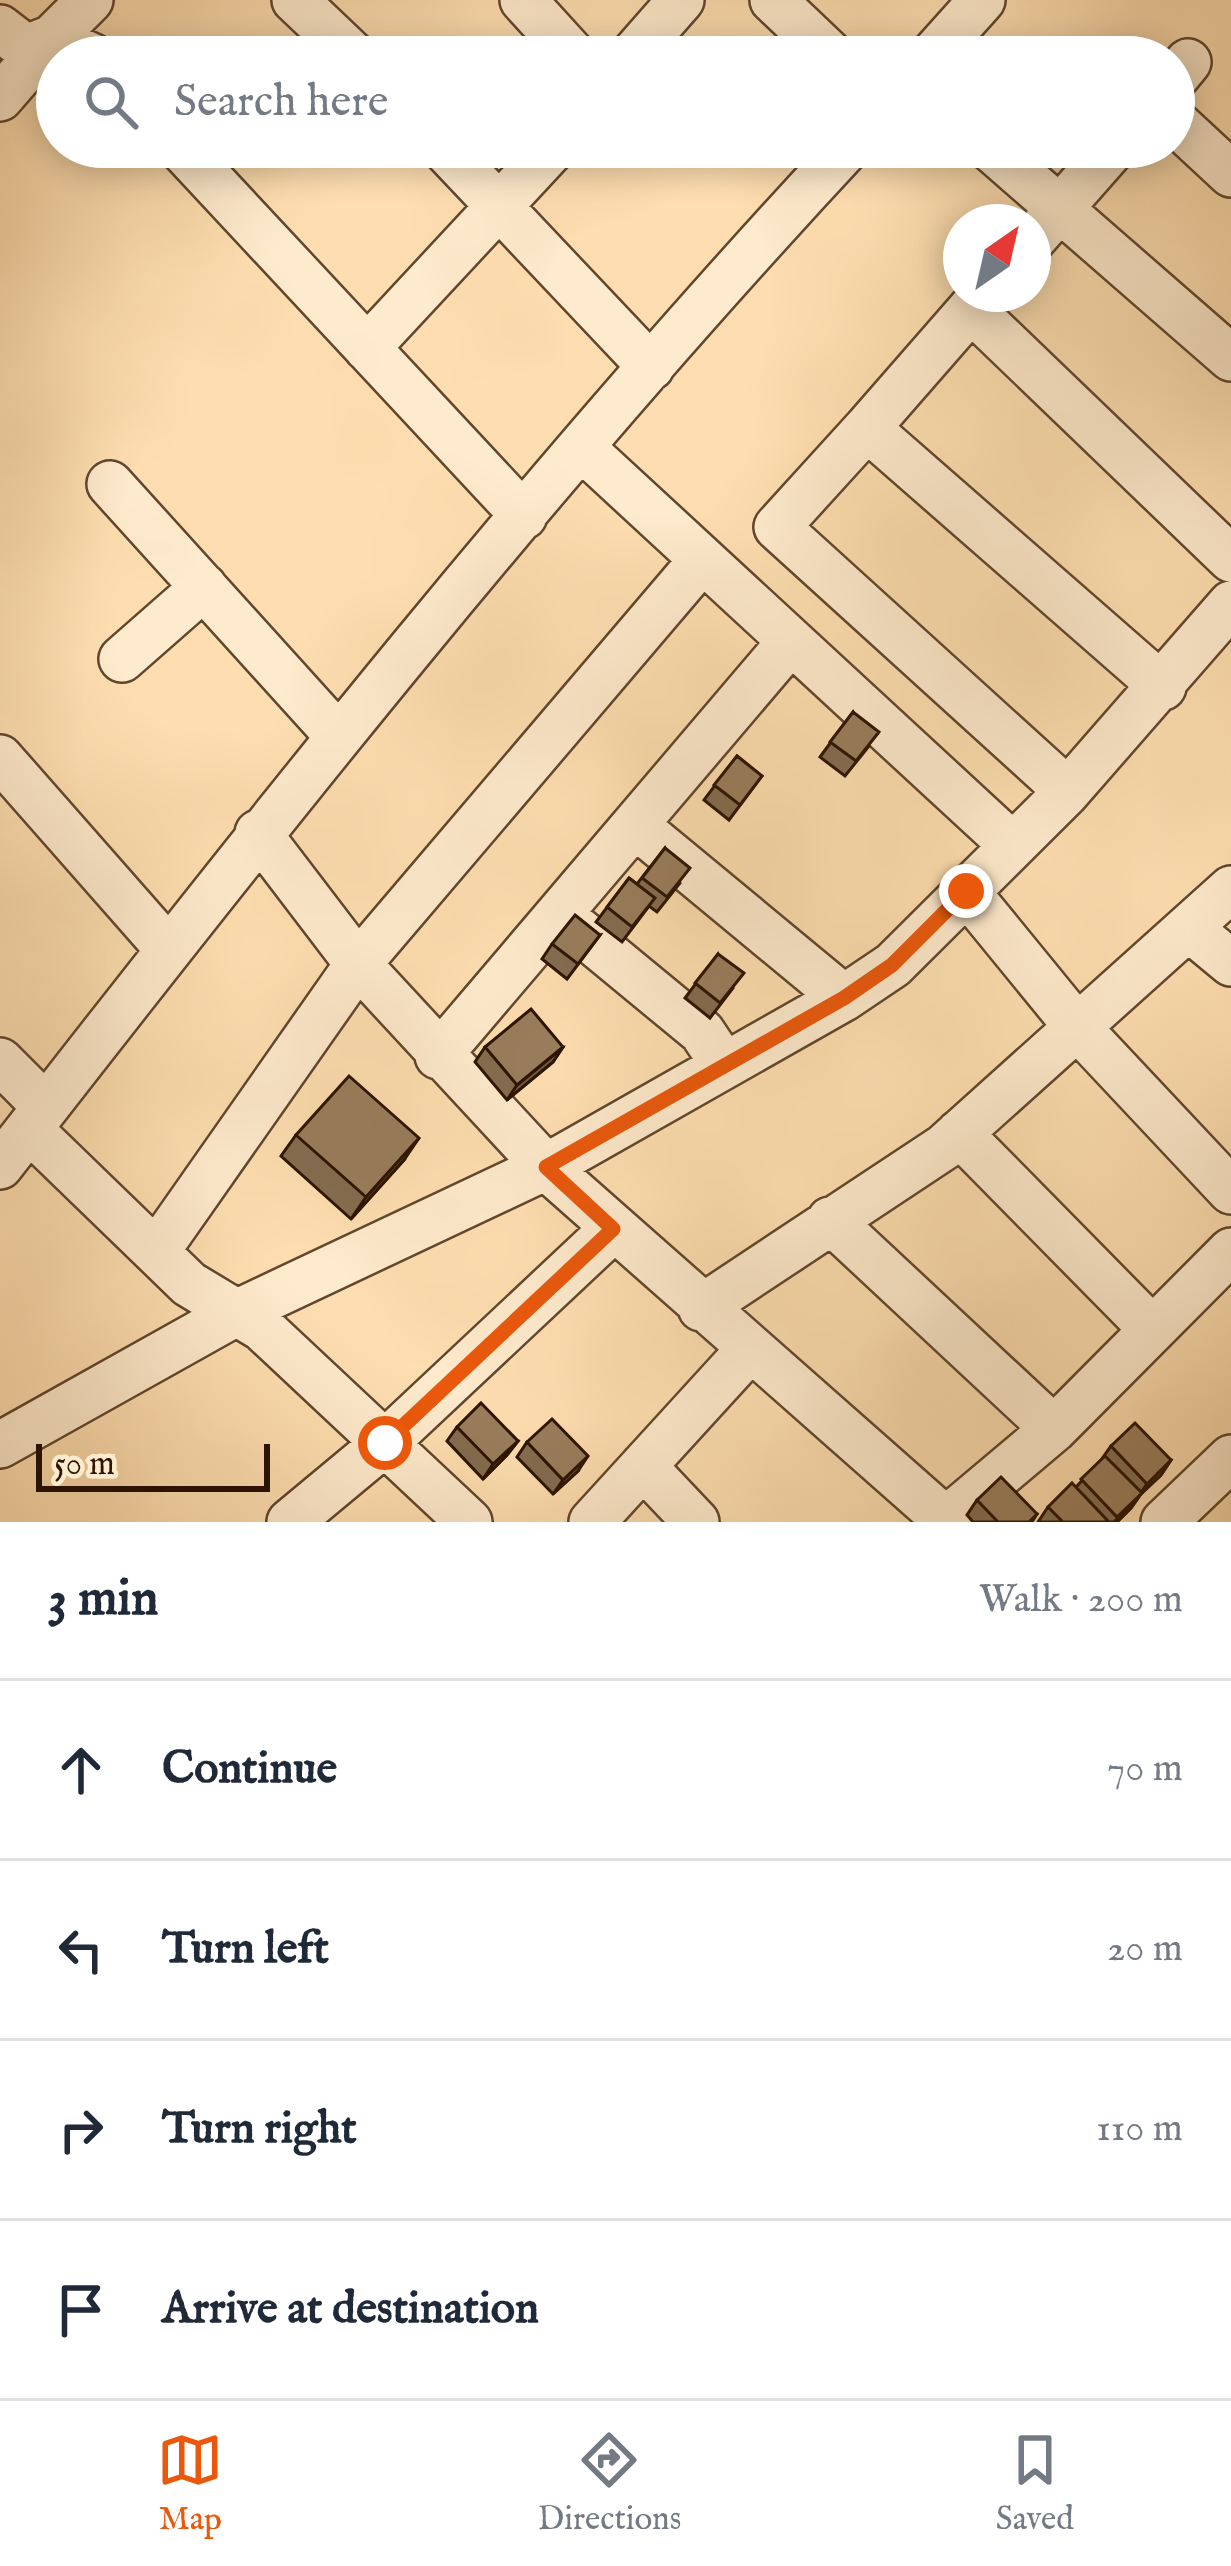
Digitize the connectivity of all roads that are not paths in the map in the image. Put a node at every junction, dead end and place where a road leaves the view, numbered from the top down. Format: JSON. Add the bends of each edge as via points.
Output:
{"nodes":[{"id":1,"x":90,"y":0,"type":"edge"},
{"id":2,"x":295,"y":0,"type":"edge"},
{"id":3,"x":523,"y":0,"type":"edge"},
{"id":4,"x":682,"y":0,"type":"edge"},
{"id":5,"x":773,"y":0,"type":"edge"},
{"id":6,"x":982,"y":0,"type":"edge"},
{"id":7,"x":0,"y":28,"type":"edge"},
{"id":8,"x":54,"y":36,"type":"edge"},
{"id":9,"x":334,"y":36,"type":"edge"},
{"id":10,"x":556,"y":36,"type":"edge"},
{"id":11,"x":650,"y":36,"type":"edge"},
{"id":12,"x":811,"y":36,"type":"edge"},
{"id":13,"x":950,"y":36,"type":"edge"},
{"id":14,"x":36,"y":44,"type":"edge"},
{"id":15,"x":36,"y":56,"type":"edge"},
{"id":16,"x":0,"y":98,"type":"edge"},
{"id":17,"x":1195,"y":141,"type":"edge"},
{"id":18,"x":200,"y":168,"type":"edge"},
{"id":19,"x":463,"y":168,"type":"edge"},
{"id":20,"x":536,"y":168,"type":"edge"},
{"id":21,"x":829,"y":168,"type":"edge"},
{"id":22,"x":1005,"y":168,"type":"edge"},
{"id":23,"x":1095,"y":168,"type":"edge"},
{"id":24,"x":1231,"y":174,"type":"edge"},
{"id":25,"x":1032,"y":204,"type":"edge"},
{"id":26,"x":502,"y":209,"type":"junction"},
{"id":27,"x":1051,"y":218,"type":"edge"},
{"id":28,"x":1051,"y":226,"type":"edge"},
{"id":29,"x":969,"y":312,"type":"edge"},
{"id":30,"x":988,"y":312,"type":"edge"},
{"id":31,"x":368,"y":348,"type":"junction"},
{"id":32,"x":1231,"y":358,"type":"edge"},
{"id":33,"x":652,"y":367,"type":"junction"},
{"id":34,"x":867,"y":428,"type":"junction"},
{"id":35,"x":582,"y":448,"type":"junction"},
{"id":36,"x":110,"y":484,"type":"dead end"},
{"id":37,"x":524,"y":517,"type":"junction"},
{"id":38,"x":1231,"y":559,"type":"edge"},
{"id":39,"x":702,"y":560,"type":"junction"},
{"id":40,"x":204,"y":587,"type":"junction"},
{"id":41,"x":1231,"y":604,"type":"edge"},
{"id":42,"x":791,"y":641,"type":"junction"},
{"id":43,"x":122,"y":659,"type":"dead end"},
{"id":44,"x":1163,"y":688,"type":"junction"},
{"id":45,"x":339,"y":737,"type":"junction"},
{"id":46,"x":0,"y":758,"type":"edge"},
{"id":47,"x":1050,"y":775,"type":"dead end"},
{"id":48,"x":635,"y":825,"type":"junction"},
{"id":49,"x":258,"y":833,"type":"junction"},
{"id":50,"x":1012,"y":844,"type":"junction"},
{"id":51,"x":1231,"y":889,"type":"edge"},
{"id":52,"x":966,"y":891,"type":"junction"},
{"id":53,"x":559,"y":914,"type":"junction"},
{"id":54,"x":1190,"y":929,"type":"junction"},
{"id":55,"x":168,"y":949,"type":"junction"},
{"id":56,"x":1231,"y":963,"type":"edge"},
{"id":57,"x":358,"y":964,"type":"junction"},
{"id":58,"x":844,"y":998,"type":"junction"},
{"id":59,"x":1078,"y":1028,"type":"junction"},
{"id":60,"x":438,"y":1056,"type":"junction"},
{"id":61,"x":0,"y":1061,"type":"edge"},
{"id":62,"x":724,"y":1065,"type":"junction"},
{"id":63,"x":37,"y":1118,"type":"junction"},
{"id":64,"x":959,"y":1133,"type":"junction"},
{"id":65,"x":0,"y":1166,"type":"edge"},
{"id":66,"x":546,"y":1167,"type":"junction"},
{"id":67,"x":1231,"y":1191,"type":"edge"},
{"id":68,"x":830,"y":1220,"type":"junction"},
{"id":69,"x":613,"y":1229,"type":"junction"},
{"id":70,"x":1231,"y":1251,"type":"edge"},
{"id":71,"x":155,"y":1252,"type":"junction"},
{"id":72,"x":701,"y":1308,"type":"junction"},
{"id":73,"x":236,"y":1313,"type":"junction"},
{"id":74,"x":1150,"y":1327,"type":"junction"},
{"id":75,"x":749,"y":1350,"type":"junction"},
{"id":76,"x":1054,"y":1429,"type":"junction"},
{"id":77,"x":385,"y":1443,"type":"junction"},
{"id":78,"x":0,"y":1445,"type":"edge"},
{"id":79,"x":1231,"y":1458,"type":"edge"},
{"id":80,"x":643,"y":1466,"type":"junction"},
{"id":81,"x":947,"y":1521,"type":"edge"},
{"id":82,"x":290,"y":1522,"type":"edge"},
{"id":83,"x":469,"y":1522,"type":"edge"},
{"id":84,"x":592,"y":1522,"type":"edge"},
{"id":85,"x":696,"y":1522,"type":"edge"},
{"id":86,"x":1164,"y":1522,"type":"edge"}],
"edges":[{"from":1,"to":8,"type":"street"},
{"from":2,"to":9,"type":"street"},
{"from":3,"to":10,"type":"street"},
{"from":4,"to":11,"type":"street"},
{"from":5,"to":12,"type":"street"},
{"from":6,"to":13,"type":"street"},
{"from":7,"to":14,"type":"street","via":[[26,48]]},
{"from":15,"to":16,"type":"street"},
{"from":17,"to":24,"type":"street"},
{"from":18,"to":31,"type":"street"},
{"from":19,"to":26,"type":"street"},
{"from":20,"to":26,"type":"street"},
{"from":21,"to":33,"type":"street"},
{"from":22,"to":25,"type":"street"},
{"from":23,"to":27,"type":"street"},
{"from":26,"to":31,"type":"street"},
{"from":26,"to":33,"type":"street"},
{"from":28,"to":32,"type":"street"},
{"from":29,"to":34,"type":"street"},
{"from":30,"to":38,"type":"street"},
{"from":31,"to":37,"type":"street"},
{"from":33,"to":35,"type":"street"},
{"from":34,"to":44,"type":"street"},
{"from":34,"to":47,"type":"street","via":[[777,527]]},
{"from":35,"to":37,"type":"street"},
{"from":35,"to":39,"type":"street"},
{"from":36,"to":40,"type":"street"},
{"from":37,"to":45,"type":"street"},
{"from":39,"to":42,"type":"street"},
{"from":39,"to":57,"type":"street"},
{"from":40,"to":43,"type":"street"},
{"from":40,"to":45,"type":"street"},
{"from":41,"to":44,"type":"street"},
{"from":42,"to":48,"type":"street"},
{"from":42,"to":50,"type":"street"},
{"from":44,"to":50,"type":"street"},
{"from":45,"to":49,"type":"street"},
{"from":46,"to":55,"type":"street"},
{"from":48,"to":53,"type":"street"},
{"from":48,"to":58,"type":"street"},
{"from":49,"to":55,"type":"street"},
{"from":49,"to":57,"type":"street"},
{"from":50,"to":52,"type":"street"},
{"from":51,"to":54,"type":"street"},
{"from":52,"to":58,"type":"street","via":[[892,965]]},
{"from":52,"to":59,"type":"street"},
{"from":53,"to":60,"type":"street"},
{"from":53,"to":62,"type":"street","via":[[702,1032]]},
{"from":54,"to":56,"type":"street"},
{"from":54,"to":59,"type":"street"},
{"from":55,"to":63,"type":"street"},
{"from":57,"to":60,"type":"street"},
{"from":57,"to":71,"type":"street"},
{"from":58,"to":62,"type":"street"},
{"from":59,"to":64,"type":"street"},
{"from":59,"to":67,"type":"street"},
{"from":60,"to":66,"type":"street"},
{"from":61,"to":63,"type":"street"},
{"from":62,"to":66,"type":"street"},
{"from":63,"to":65,"type":"street"},
{"from":63,"to":71,"type":"street"},
{"from":64,"to":68,"type":"street"},
{"from":64,"to":74,"type":"street"},
{"from":66,"to":69,"type":"street"},
{"from":66,"to":73,"type":"street"},
{"from":68,"to":72,"type":"street"},
{"from":68,"to":76,"type":"street"},
{"from":69,"to":72,"type":"street"},
{"from":69,"to":77,"type":"street"},
{"from":70,"to":74,"type":"street"},
{"from":71,"to":73,"type":"street"},
{"from":72,"to":75,"type":"street"},
{"from":73,"to":77,"type":"street"},
{"from":73,"to":78,"type":"street"},
{"from":74,"to":76,"type":"street"},
{"from":75,"to":80,"type":"street"},
{"from":75,"to":81,"type":"street"},
{"from":76,"to":81,"type":"street"},
{"from":77,"to":82,"type":"street"},
{"from":77,"to":83,"type":"street"},
{"from":79,"to":86,"type":"street"},
{"from":80,"to":84,"type":"street"},
{"from":80,"to":85,"type":"street"}]}
